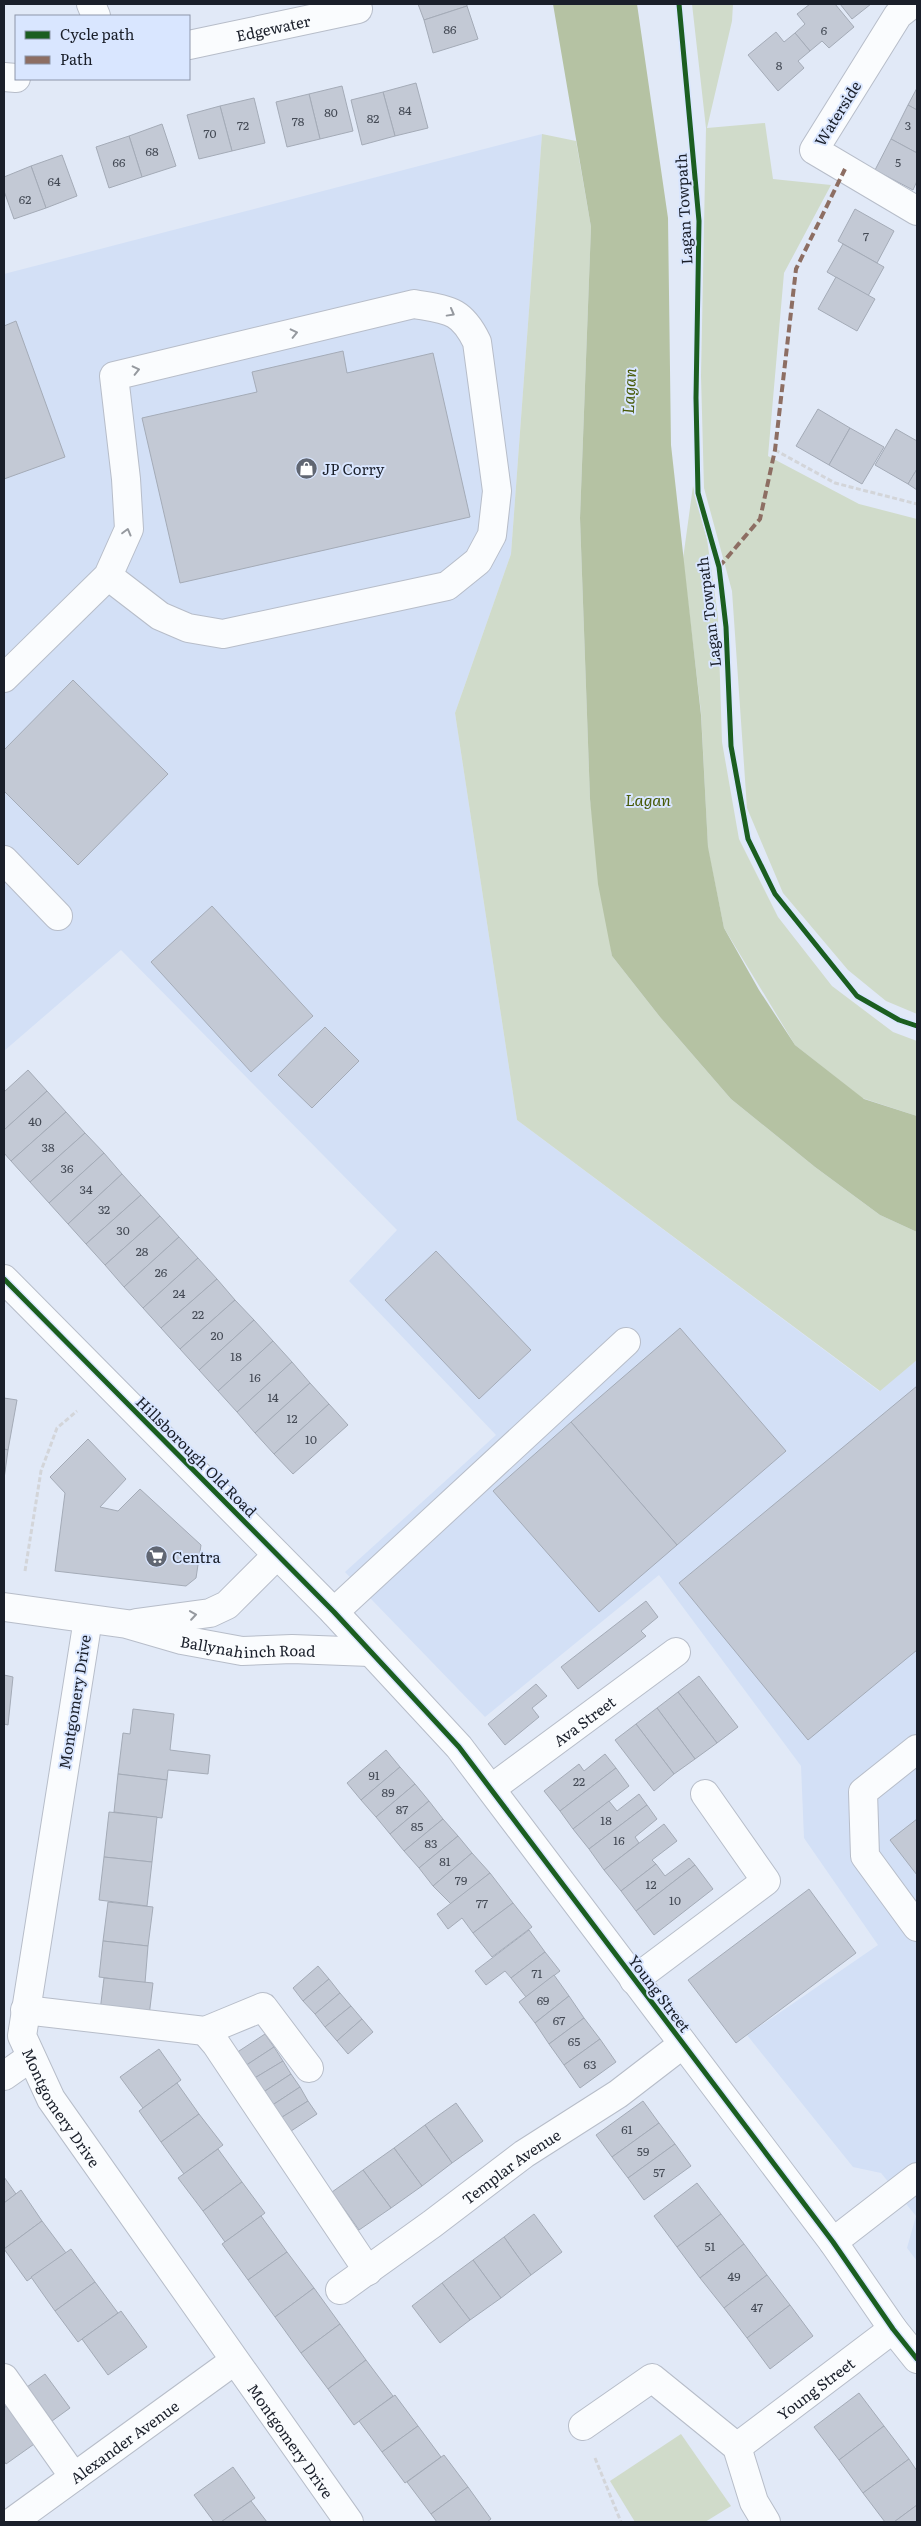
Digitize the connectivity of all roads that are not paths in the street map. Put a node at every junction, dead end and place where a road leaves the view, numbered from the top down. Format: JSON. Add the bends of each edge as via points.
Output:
{"nodes":[{"id":1,"x":912,"y":4,"type":"edge"},
{"id":2,"x":358,"y":9,"type":"dead end"},
{"id":3,"x":190,"y":45,"type":"edge"},
{"id":4,"x":917,"y":211,"type":"edge"},
{"id":5,"x":108,"y":576,"type":"junction"},
{"id":6,"x":4,"y":678,"type":"edge"},
{"id":7,"x":4,"y":860,"type":"edge"},
{"id":8,"x":58,"y":916,"type":"dead end"},
{"id":9,"x":5,"y":1284,"type":"edge"},
{"id":10,"x":626,"y":1342,"type":"dead end"},
{"id":11,"x":277,"y":1555,"type":"junction"},
{"id":12,"x":4,"y":1606,"type":"edge"},
{"id":13,"x":334,"y":1612,"type":"junction"},
{"id":14,"x":88,"y":1619,"type":"junction"},
{"id":15,"x":127,"y":1624,"type":"junction"},
{"id":16,"x":370,"y":1652,"type":"junction"},
{"id":17,"x":676,"y":1652,"type":"dead end"},
{"id":18,"x":917,"y":1748,"type":"edge"},
{"id":19,"x":492,"y":1788,"type":"junction"},
{"id":20,"x":705,"y":1794,"type":"dead end"},
{"id":21,"x":917,"y":1927,"type":"edge"},
{"id":22,"x":634,"y":1980,"type":"junction"},
{"id":23,"x":25,"y":2010,"type":"junction"},
{"id":24,"x":205,"y":2031,"type":"junction"},
{"id":25,"x":683,"y":2044,"type":"junction"},
{"id":26,"x":31,"y":2057,"type":"junction"},
{"id":27,"x":309,"y":2068,"type":"dead end"},
{"id":28,"x":4,"y":2076,"type":"edge"},
{"id":29,"x":917,"y":2177,"type":"edge"},
{"id":30,"x":833,"y":2242,"type":"junction"},
{"id":31,"x":368,"y":2270,"type":"junction"},
{"id":32,"x":340,"y":2290,"type":"dead end"},
{"id":33,"x":894,"y":2329,"type":"junction"},
{"id":34,"x":917,"y":2359,"type":"edge"},
{"id":35,"x":234,"y":2361,"type":"junction"},
{"id":36,"x":4,"y":2378,"type":"edge"},
{"id":37,"x":583,"y":2426,"type":"road end"},
{"id":38,"x":737,"y":2447,"type":"junction"},
{"id":39,"x":74,"y":2477,"type":"junction"},
{"id":40,"x":12,"y":2522,"type":"edge"},
{"id":41,"x":349,"y":2522,"type":"edge"},
{"id":42,"x":766,"y":2522,"type":"edge"}],
"edges":[{"from":1,"to":4,"type":"street","name":"Waterside","via":[[898,15],[814,150]]},
{"from":2,"to":3,"type":"street","name":"Edgewater"},
{"from":5,"to":5,"type":"street","one_way":true,"via":[[129,529],[114,376],[414,304],[445,309],[468,322],[477,342],[497,491],[492,535],[478,561],[446,586],[223,634],[188,628],[160,616]]},
{"from":5,"to":6,"type":"street"},
{"from":7,"to":8,"type":"street"},
{"from":9,"to":11,"type":"street","name":"Hillsborough Old Road"},
{"from":10,"to":13,"type":"street"},
{"from":11,"to":13,"type":"street","name":"Hillsborough Old Road"},
{"from":15,"to":11,"type":"street","name":"Ballynahinch Road","one_way":true,"via":[[210,1613],[227,1604]]},
{"from":12,"to":14,"type":"street","name":"Ballynahinch Road"},
{"from":13,"to":16,"type":"street","name":"Hillsborough Old Road"},
{"from":14,"to":15,"type":"street","name":"Ballynahinch Road"},
{"from":14,"to":23,"type":"street","name":"Montgomery Drive"},
{"from":15,"to":16,"type":"street","name":"Ballynahinch Road","via":[[182,1640],[242,1651]]},
{"from":16,"to":19,"type":"street","name":"Young Street","via":[[459,1747]]},
{"from":17,"to":19,"type":"street","name":"Ava Street"},
{"from":18,"to":21,"type":"street","via":[[863,1792],[865,1856]]},
{"from":19,"to":22,"type":"street","name":"Young Street"},
{"from":20,"to":22,"type":"street","via":[[766,1881]]},
{"from":22,"to":25,"type":"street","name":"Young Street"},
{"from":23,"to":24,"type":"street"},
{"from":23,"to":26,"type":"street","name":"Montgomery Drive","via":[[22,2036]]},
{"from":24,"to":27,"type":"street","via":[[264,2007]]},
{"from":24,"to":31,"type":"street"},
{"from":25,"to":30,"type":"street","name":"Young Street"},
{"from":25,"to":31,"type":"street","name":"Templar Avenue","via":[[618,2094],[524,2154]]},
{"from":26,"to":28,"type":"street"},
{"from":26,"to":35,"type":"street","name":"Montgomery Drive","via":[[51,2099]]},
{"from":29,"to":30,"type":"street"},
{"from":30,"to":33,"type":"street","name":"Young Street"},
{"from":31,"to":32,"type":"street","name":"Templar Avenue"},
{"from":33,"to":34,"type":"street","name":"Young Street"},
{"from":33,"to":38,"type":"street","name":"Young Street"},
{"from":35,"to":39,"type":"street","name":"Alexander Avenue"},
{"from":35,"to":41,"type":"street","name":"Montgomery Drive"},
{"from":36,"to":39,"type":"street"},
{"from":37,"to":38,"type":"street","via":[[652,2378]]},
{"from":38,"to":42,"type":"street","via":[[754,2502]]},
{"from":39,"to":40,"type":"street","name":"Alexander Avenue"}]}
